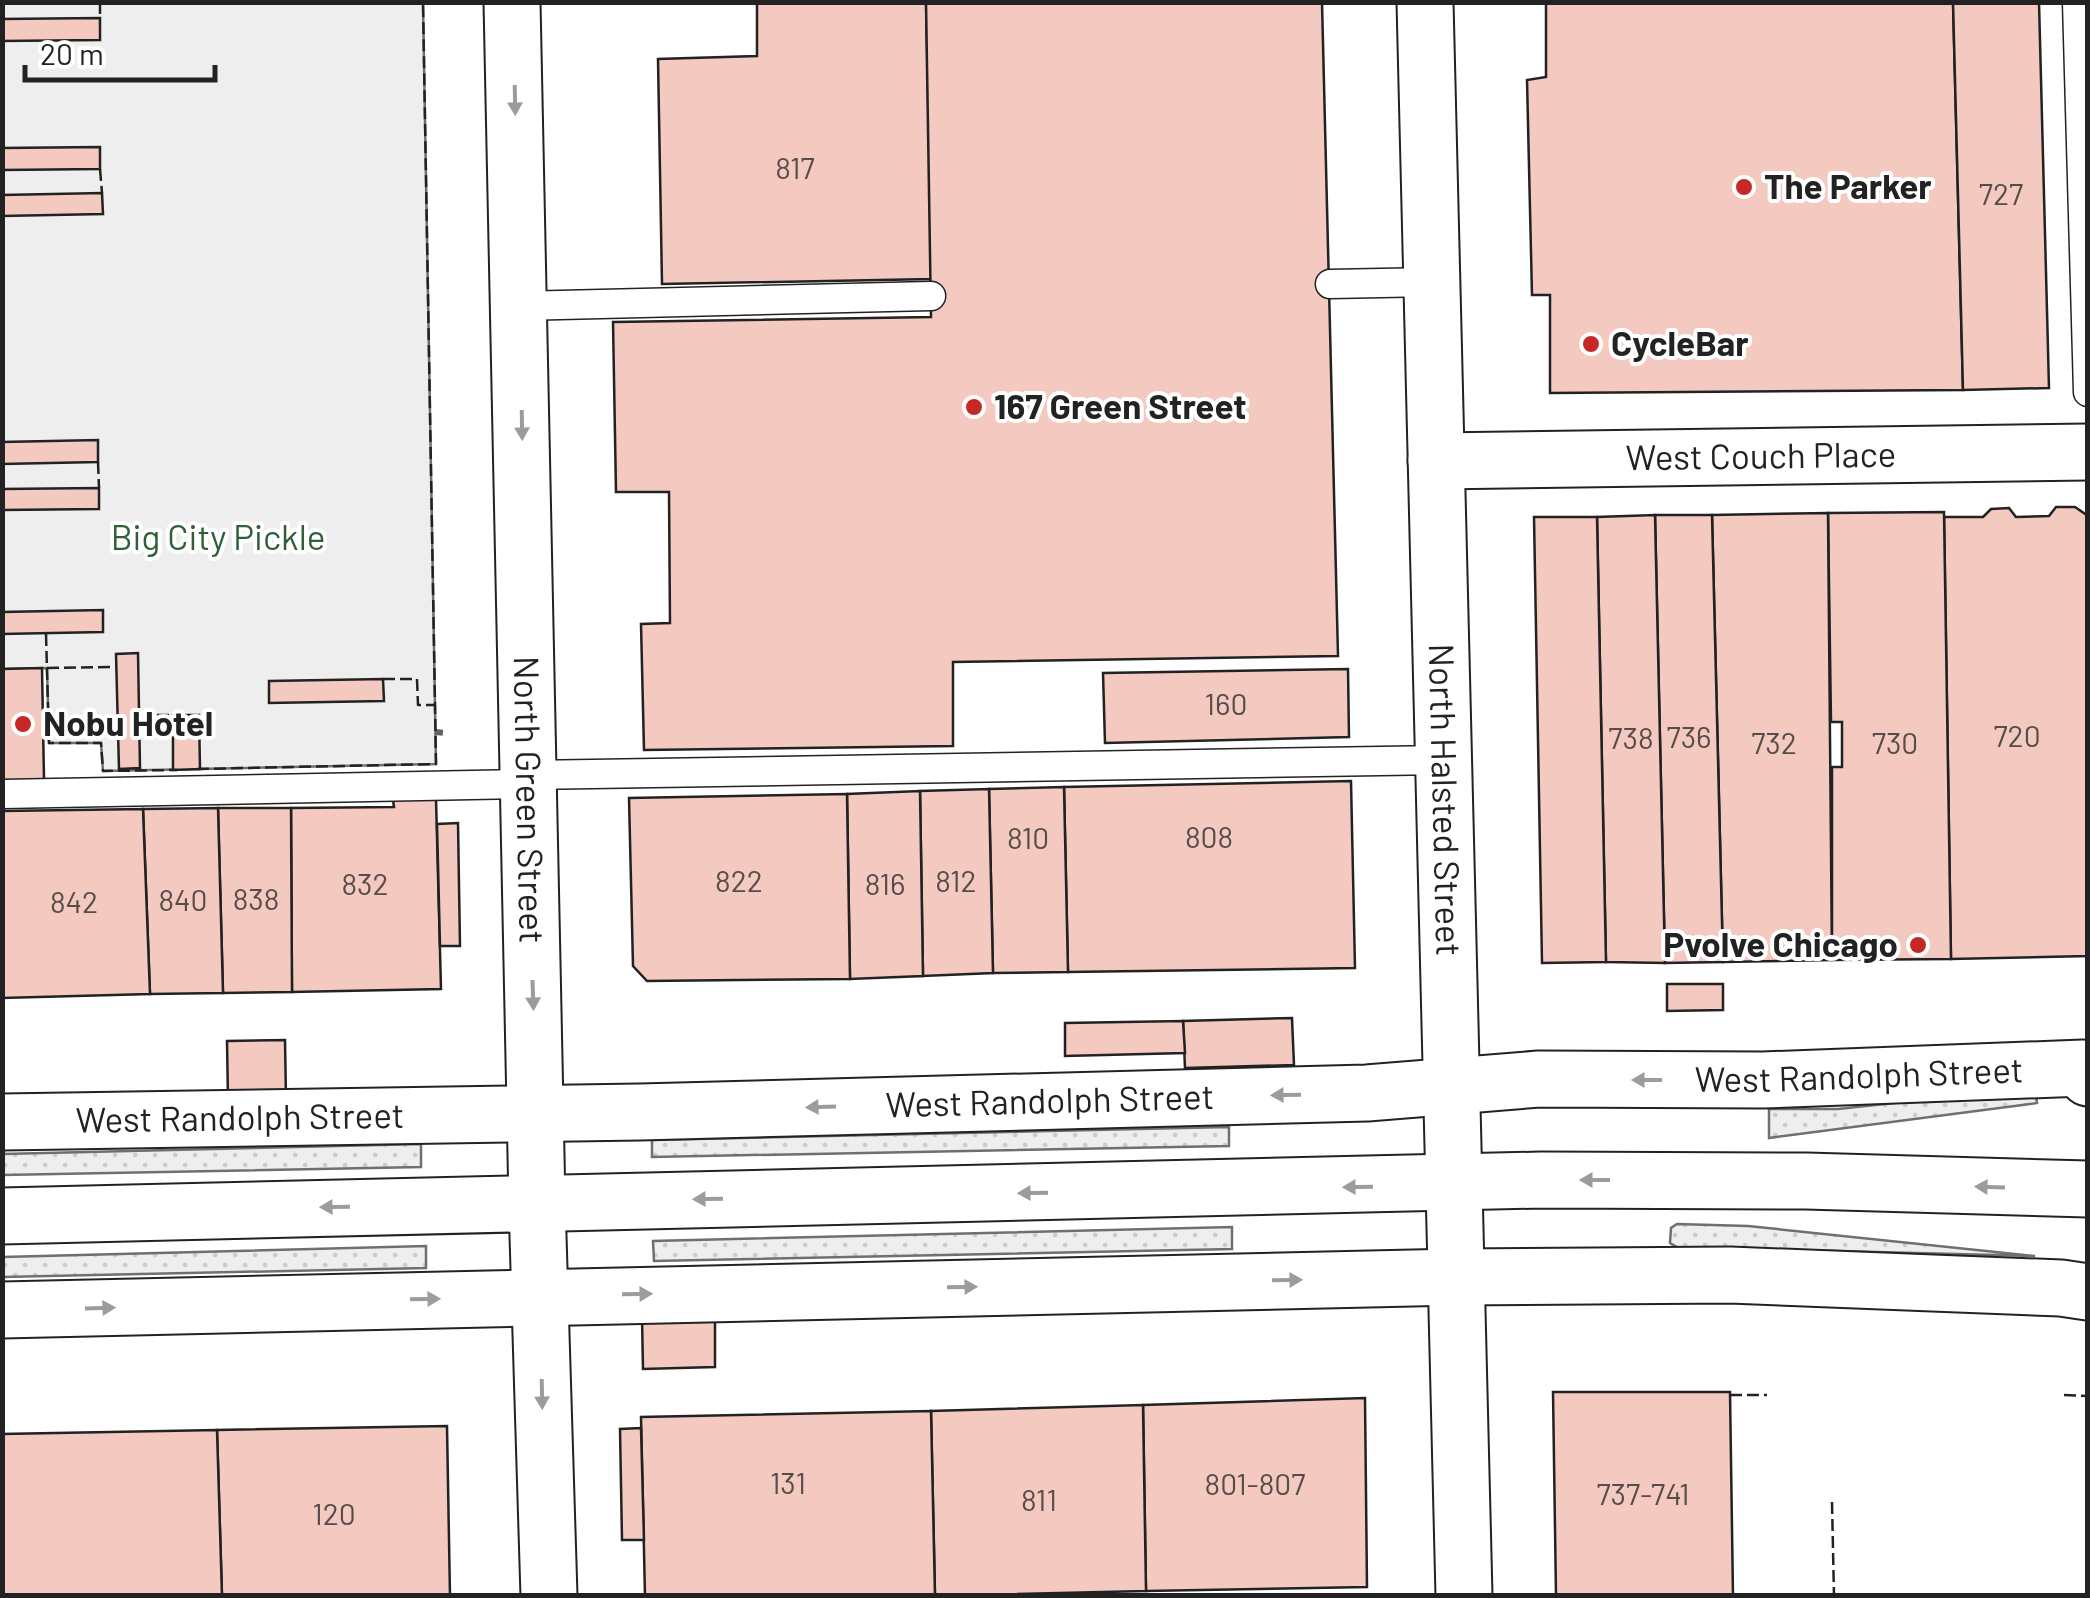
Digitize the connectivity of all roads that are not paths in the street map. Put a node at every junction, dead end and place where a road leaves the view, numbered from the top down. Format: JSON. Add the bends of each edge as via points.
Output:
{"nodes":[{"id":1,"x":512,"y":2,"type":"edge"},
{"id":2,"x":1425,"y":2,"type":"edge"},
{"id":3,"x":2077,"y":2,"type":"edge"},
{"id":4,"x":1432,"y":282,"type":"junction"},
{"id":5,"x":1330,"y":284,"type":"dead end"},
{"id":6,"x":932,"y":296,"type":"dead end"},
{"id":7,"x":519,"y":306,"type":"junction"},
{"id":8,"x":2088,"y":392,"type":"edge"},
{"id":9,"x":2088,"y":452,"type":"edge"},
{"id":10,"x":1436,"y":462,"type":"junction"},
{"id":11,"x":1443,"y":760,"type":"junction"},
{"id":12,"x":529,"y":779,"type":"junction"},
{"id":13,"x":2,"y":794,"type":"edge"},
{"id":14,"x":2088,"y":1078,"type":"edge"},
{"id":15,"x":1453,"y":1086,"type":"junction"},
{"id":16,"x":536,"y":1114,"type":"junction"},
{"id":17,"x":2,"y":1122,"type":"edge"},
{"id":18,"x":1455,"y":1182,"type":"junction"},
{"id":19,"x":2088,"y":1189,"type":"edge"},
{"id":20,"x":537,"y":1203,"type":"junction"},
{"id":21,"x":2,"y":1216,"type":"edge"},
{"id":22,"x":1457,"y":1277,"type":"junction"},
{"id":23,"x":2088,"y":1292,"type":"edge"},
{"id":24,"x":540,"y":1296,"type":"junction"},
{"id":25,"x":2,"y":1310,"type":"edge"},
{"id":26,"x":549,"y":1596,"type":"edge"},
{"id":27,"x":1464,"y":1596,"type":"edge"}],
"edges":[{"from":1,"to":7,"type":"street","name":"North Green Street","one_way":true},
{"from":2,"to":4,"type":"street","name":"North Halsted Street"},
{"from":3,"to":8,"type":"lane"},
{"from":4,"to":5,"type":"lane"},
{"from":4,"to":10,"type":"street","name":"North Halsted Street"},
{"from":6,"to":7,"type":"lane"},
{"from":7,"to":12,"type":"street","name":"North Green Street","one_way":true},
{"from":9,"to":10,"type":"street","name":"West Couch Place"},
{"from":10,"to":11,"type":"street","name":"North Halsted Street"},
{"from":11,"to":12,"type":"lane"},
{"from":11,"to":15,"type":"street","name":"North Halsted Street"},
{"from":12,"to":13,"type":"lane"},
{"from":12,"to":16,"type":"street","name":"North Green Street","one_way":true},
{"from":14,"to":15,"type":"street","name":"West Randolph Street","one_way":true,"via":[[2083,1068]]},
{"from":15,"to":16,"type":"street","name":"West Randolph Street","one_way":true},
{"from":15,"to":18,"type":"street","name":"North Halsted Street"},
{"from":16,"to":17,"type":"street","name":"West Randolph Street"},
{"from":16,"to":20,"type":"street","name":"North Green Street"},
{"from":19,"to":18,"type":"street","one_way":true},
{"from":18,"to":20,"type":"street","one_way":true},
{"from":18,"to":22,"type":"street","name":"North Halsted Street"},
{"from":20,"to":21,"type":"street","one_way":true},
{"from":20,"to":24,"type":"street","name":"North Green Street"},
{"from":22,"to":23,"type":"street","via":[[1730,1274]]},
{"from":24,"to":22,"type":"street","one_way":true},
{"from":22,"to":27,"type":"street","name":"North Halsted Street"},
{"from":25,"to":24,"type":"street","one_way":true},
{"from":24,"to":26,"type":"street","name":"North Green Street","one_way":true}]}
